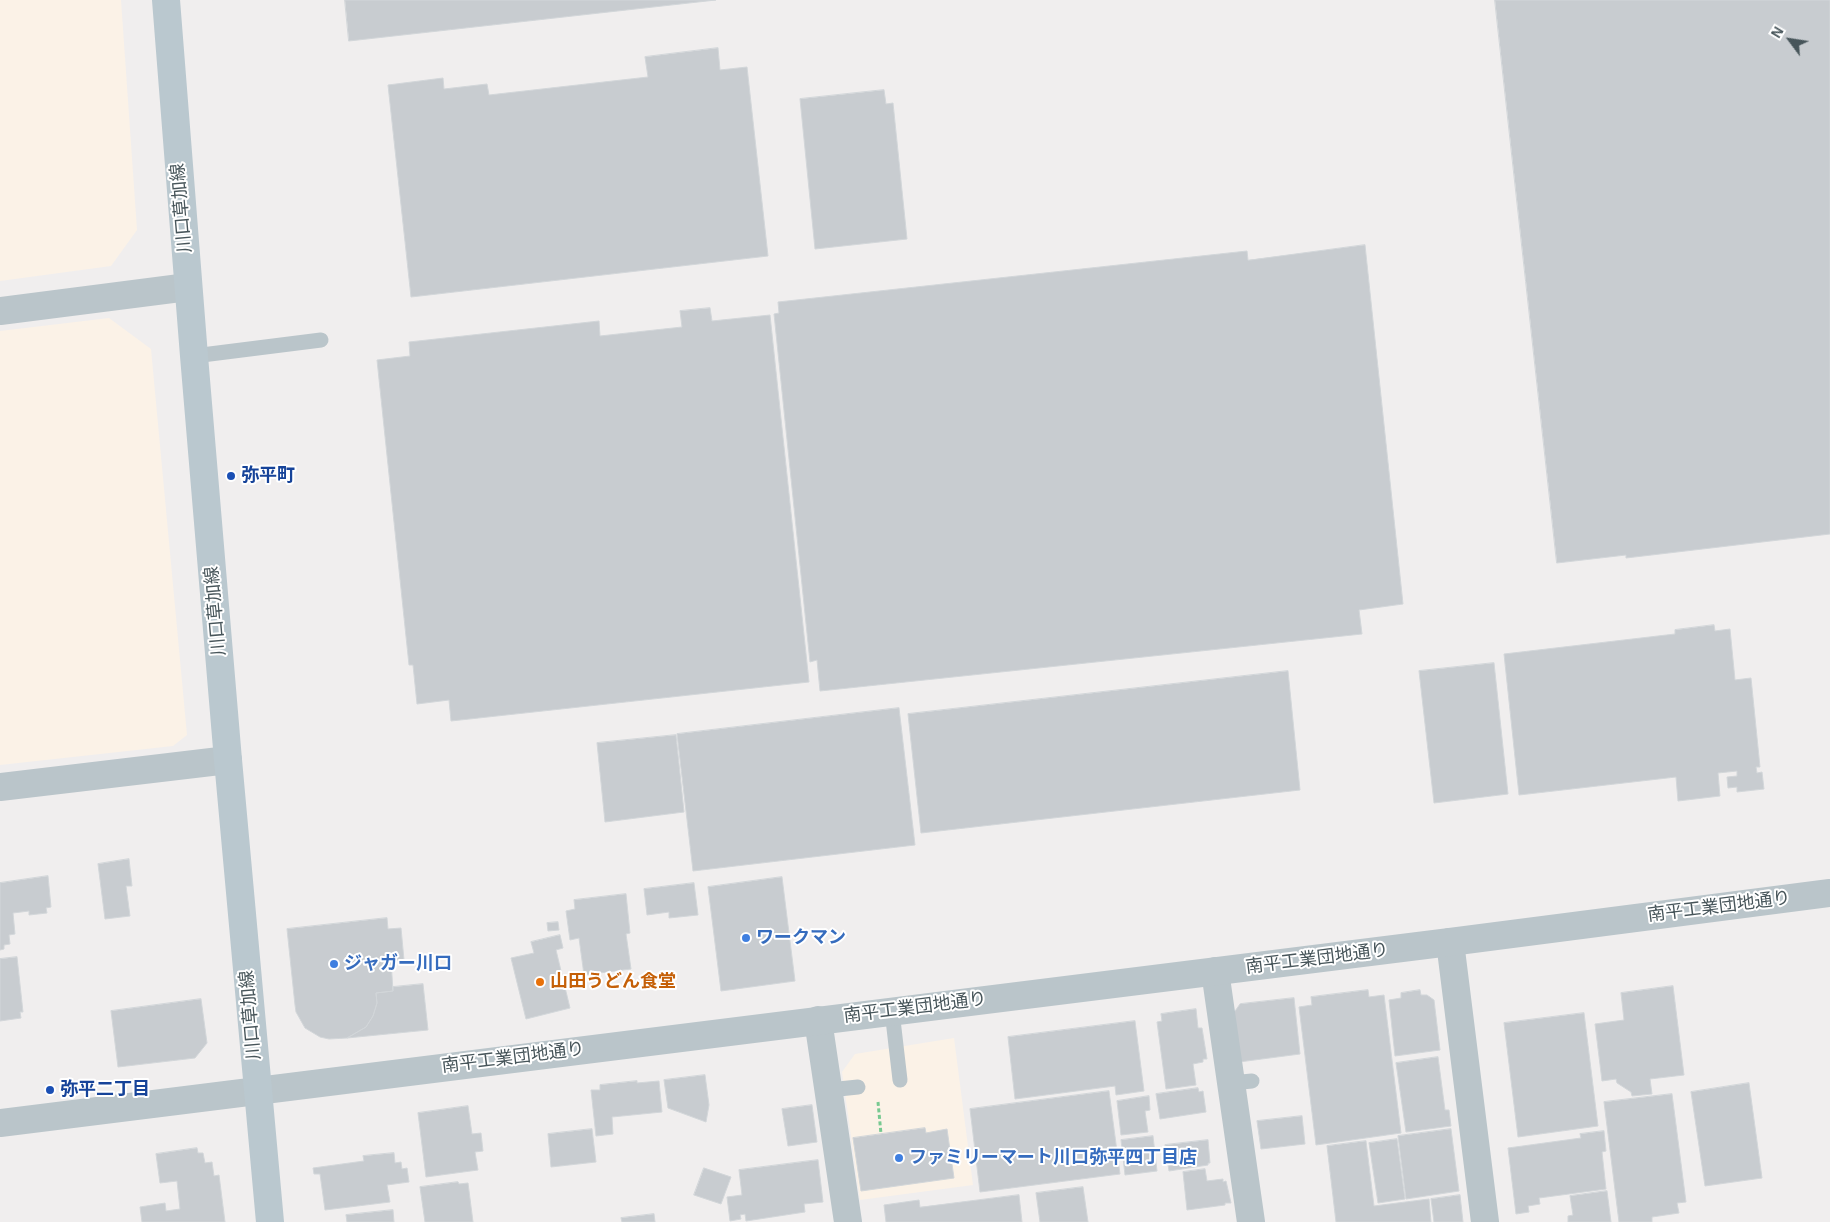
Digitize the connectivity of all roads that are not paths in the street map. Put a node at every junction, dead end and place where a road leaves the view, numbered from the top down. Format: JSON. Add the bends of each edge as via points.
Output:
{"nodes":[{"id":1,"x":166,"y":0,"type":"edge"},
{"id":2,"x":188,"y":287,"type":"junction"},
{"id":3,"x":0,"y":311,"type":"edge"},
{"id":4,"x":321,"y":340,"type":"dead end"},
{"id":5,"x":194,"y":356,"type":"junction"},
{"id":6,"x":228,"y":760,"type":"junction"},
{"id":7,"x":0,"y":788,"type":"edge"},
{"id":8,"x":1830,"y":893,"type":"edge"},
{"id":9,"x":1450,"y":942,"type":"junction"},
{"id":10,"x":1215,"y":971,"type":"junction"},
{"id":11,"x":892,"y":1011,"type":"junction"},
{"id":12,"x":818,"y":1020,"type":"junction"},
{"id":13,"x":900,"y":1080,"type":"dead end"},
{"id":14,"x":858,"y":1087,"type":"dead end"},
{"id":15,"x":258,"y":1090,"type":"junction"},
{"id":16,"x":828,"y":1090,"type":"junction"},
{"id":17,"x":0,"y":1123,"type":"edge"},
{"id":18,"x":270,"y":1222,"type":"edge"},
{"id":19,"x":848,"y":1222,"type":"edge"},
{"id":20,"x":1251,"y":1222,"type":"edge"},
{"id":21,"x":1485,"y":1222,"type":"edge"}],
"edges":[{"from":1,"to":2,"type":"main road","name":"川口草加線"},
{"from":2,"to":3,"type":"street"},
{"from":2,"to":5,"type":"main road","name":"川口草加線"},
{"from":4,"to":5,"type":"lane"},
{"from":5,"to":6,"type":"main road","name":"川口草加線"},
{"from":6,"to":7,"type":"street"},
{"from":6,"to":15,"type":"main road","name":"川口草加線"},
{"from":8,"to":9,"type":"street","name":"南平工業団地通り"},
{"from":9,"to":10,"type":"street","name":"南平工業団地通り"},
{"from":9,"to":21,"type":"street"},
{"from":10,"to":11,"type":"street","name":"南平工業団地通り"},
{"from":10,"to":20,"type":"street","via":[[1241,1082]]},
{"from":11,"to":12,"type":"street","name":"南平工業団地通り"},
{"from":11,"to":13,"type":"lane"},
{"from":12,"to":15,"type":"street","name":"南平工業団地通り"},
{"from":12,"to":16,"type":"street"},
{"from":14,"to":16,"type":"lane"},
{"from":15,"to":17,"type":"street","name":"南平工業団地通り"},
{"from":15,"to":18,"type":"main road","name":"川口草加線"},
{"from":16,"to":19,"type":"street"}]}
